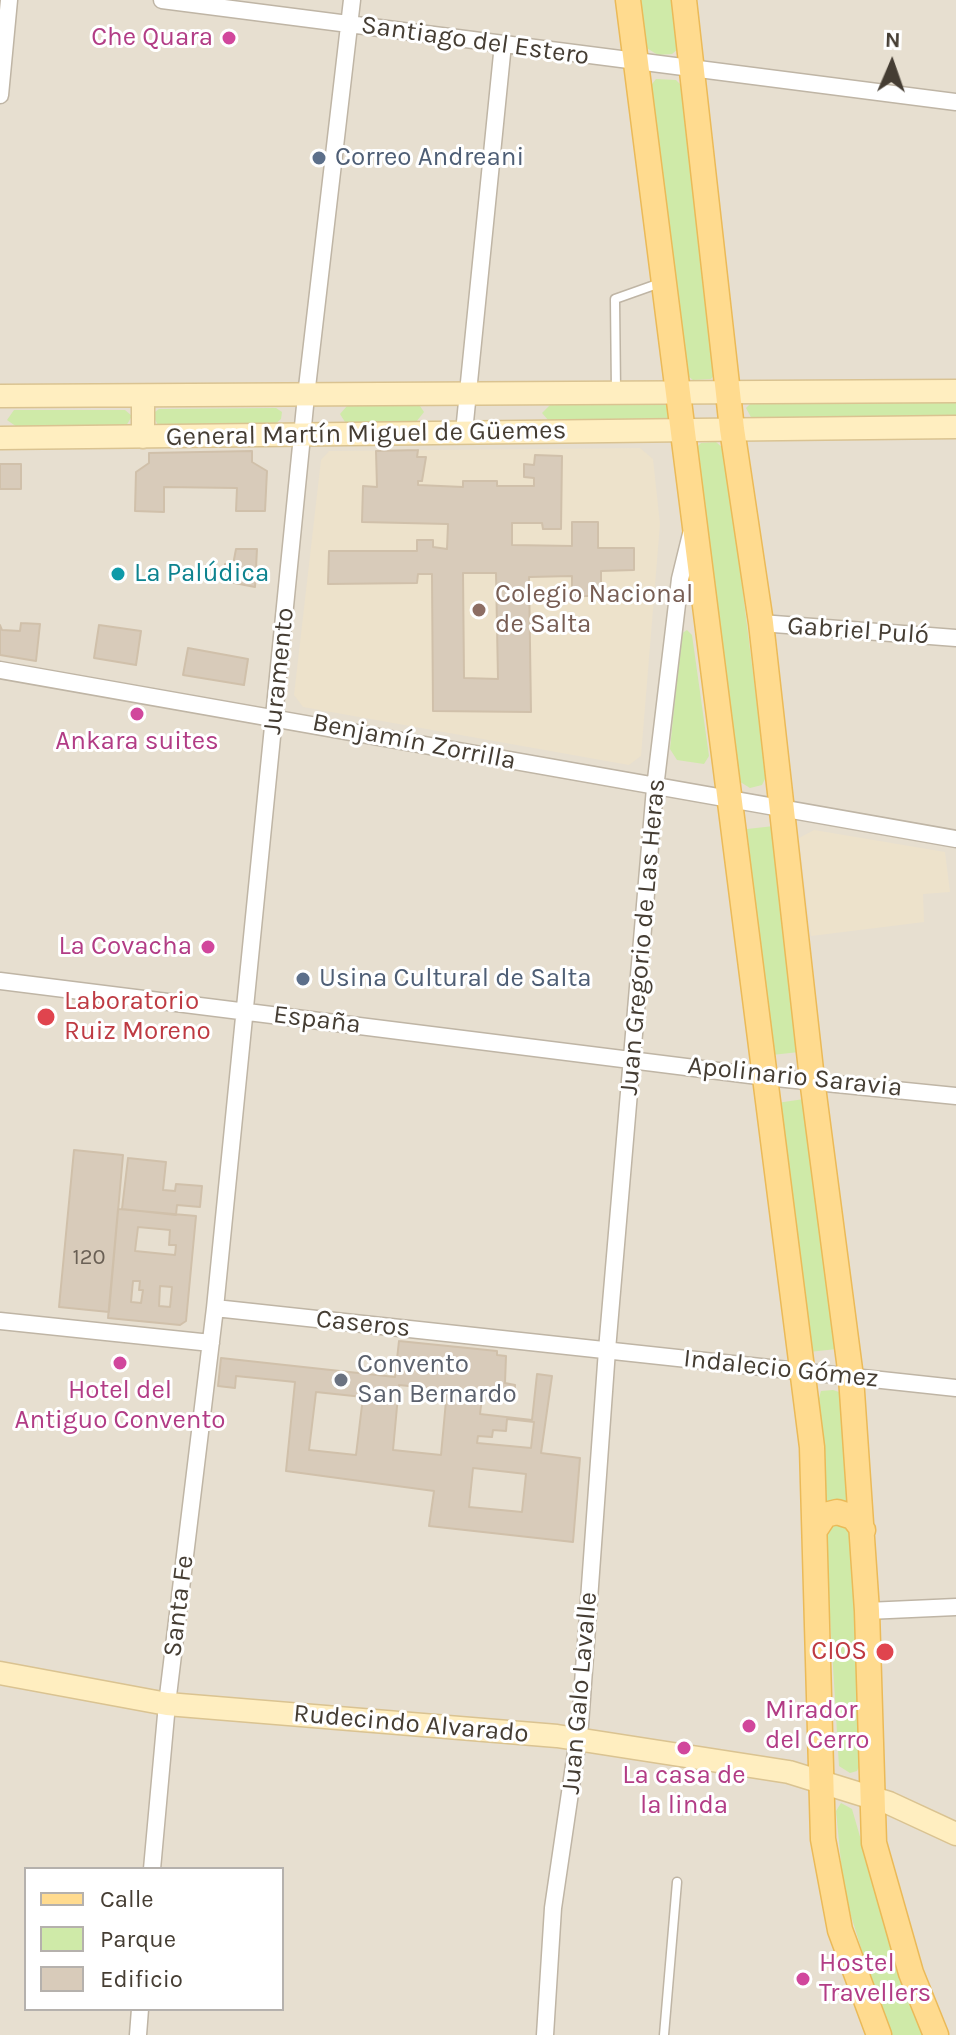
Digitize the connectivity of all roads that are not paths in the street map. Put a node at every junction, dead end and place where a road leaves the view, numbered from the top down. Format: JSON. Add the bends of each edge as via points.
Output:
{"nodes":[{"id":1,"x":9,"y":0,"type":"edge"},
{"id":2,"x":162,"y":0,"type":"edge"},
{"id":3,"x":352,"y":0,"type":"edge"},
{"id":4,"x":628,"y":0,"type":"edge"},
{"id":5,"x":684,"y":0,"type":"edge"},
{"id":6,"x":350,"y":24,"type":"junction"},
{"id":7,"x":503,"y":44,"type":"junction"},
{"id":8,"x":635,"y":62,"type":"junction"},
{"id":9,"x":692,"y":68,"type":"junction"},
{"id":10,"x":0,"y":95,"type":"edge"},
{"id":11,"x":956,"y":102,"type":"edge"},
{"id":12,"x":663,"y":281,"type":"junction"},
{"id":13,"x":956,"y":391,"type":"edge"},
{"id":14,"x":616,"y":393,"type":"junction"},
{"id":15,"x":676,"y":393,"type":"junction"},
{"id":16,"x":728,"y":393,"type":"junction"},
{"id":17,"x":466,"y":394,"type":"junction"},
{"id":18,"x":0,"y":396,"type":"edge"},
{"id":19,"x":306,"y":396,"type":"junction"},
{"id":20,"x":143,"y":397,"type":"junction"},
{"id":21,"x":956,"y":427,"type":"edge"},
{"id":22,"x":732,"y":429,"type":"junction"},
{"id":23,"x":680,"y":430,"type":"junction"},
{"id":24,"x":464,"y":432,"type":"junction"},
{"id":25,"x":302,"y":436,"type":"junction"},
{"id":26,"x":143,"y":437,"type":"junction"},
{"id":27,"x":0,"y":438,"type":"edge"},
{"id":28,"x":693,"y":525,"type":"junction"},
{"id":29,"x":761,"y":623,"type":"junction"},
{"id":30,"x":956,"y":638,"type":"edge"},
{"id":31,"x":0,"y":670,"type":"edge"},
{"id":32,"x":274,"y":716,"type":"junction"},
{"id":33,"x":655,"y":788,"type":"junction"},
{"id":34,"x":731,"y":799,"type":"junction"},
{"id":35,"x":780,"y":807,"type":"junction"},
{"id":36,"x":956,"y":839,"type":"edge"},
{"id":37,"x":0,"y":981,"type":"edge"},
{"id":38,"x":243,"y":1011,"type":"junction"},
{"id":39,"x":633,"y":1058,"type":"junction"},
{"id":40,"x":766,"y":1077,"type":"junction"},
{"id":41,"x":812,"y":1079,"type":"junction"},
{"id":42,"x":956,"y":1096,"type":"edge"},
{"id":43,"x":215,"y":1308,"type":"junction"},
{"id":44,"x":0,"y":1321,"type":"edge"},
{"id":45,"x":211,"y":1343,"type":"junction"},
{"id":46,"x":607,"y":1350,"type":"junction"},
{"id":47,"x":802,"y":1370,"type":"junction"},
{"id":48,"x":851,"y":1377,"type":"junction"},
{"id":49,"x":956,"y":1388,"type":"edge"},
{"id":50,"x":815,"y":1530,"type":"junction"},
{"id":51,"x":863,"y":1530,"type":"junction"},
{"id":52,"x":956,"y":1607,"type":"edge"},
{"id":53,"x":867,"y":1611,"type":"junction"},
{"id":54,"x":0,"y":1673,"type":"edge"},
{"id":55,"x":167,"y":1704,"type":"junction"},
{"id":56,"x":579,"y":1739,"type":"junction"},
{"id":57,"x":820,"y":1781,"type":"junction"},
{"id":58,"x":872,"y":1798,"type":"junction"},
{"id":59,"x":956,"y":1834,"type":"edge"},
{"id":60,"x":152,"y":1867,"type":"edge"},
{"id":61,"x":677,"y":1882,"type":"dead end"},
{"id":62,"x":140,"y":2011,"type":"edge"},
{"id":63,"x":138,"y":2035,"type":"edge"},
{"id":64,"x":545,"y":2035,"type":"edge"},
{"id":65,"x":664,"y":2035,"type":"edge"},
{"id":66,"x":879,"y":2035,"type":"edge"},
{"id":67,"x":936,"y":2035,"type":"edge"}],
"edges":[{"from":1,"to":10,"type":"street"},
{"from":2,"to":6,"type":"street","name":"Santiago del Estero"},
{"from":3,"to":6,"type":"street","name":"Juramento"},
{"from":4,"to":8,"type":"main road"},
{"from":5,"to":9,"type":"main road"},
{"from":6,"to":7,"type":"street","name":"Santiago del Estero"},
{"from":6,"to":19,"type":"street","name":"Juramento"},
{"from":7,"to":8,"type":"street","name":"Santiago del Estero"},
{"from":7,"to":17,"type":"street"},
{"from":8,"to":9,"type":"street","name":"Santiago del Estero"},
{"from":8,"to":12,"type":"main road"},
{"from":9,"to":11,"type":"street","name":"Santiago del Estero"},
{"from":9,"to":16,"type":"main road"},
{"from":12,"to":14,"type":"lane","via":[[615,299]]},
{"from":12,"to":15,"type":"main road"},
{"from":13,"to":16,"type":"main road","name":"General Martín Miguel de Güemes"},
{"from":14,"to":15,"type":"main road","name":"General Martín Miguel de Güemes"},
{"from":14,"to":17,"type":"main road","name":"General Martín Miguel de Güemes"},
{"from":15,"to":16,"type":"main road","name":"General Martín Miguel de Güemes"},
{"from":15,"to":23,"type":"main road"},
{"from":16,"to":22,"type":"main road"},
{"from":17,"to":19,"type":"main road","name":"General Martín Miguel de Güemes"},
{"from":17,"to":24,"type":"street"},
{"from":18,"to":20,"type":"main road","name":"General Martín Miguel de Güemes"},
{"from":19,"to":20,"type":"main road","name":"General Martín Miguel de Güemes"},
{"from":19,"to":25,"type":"street","name":"Juramento"},
{"from":20,"to":26,"type":"main road"},
{"from":21,"to":22,"type":"main road","name":"General Martín Miguel de Güemes"},
{"from":22,"to":23,"type":"main road","name":"General Martín Miguel de Güemes"},
{"from":22,"to":29,"type":"main road"},
{"from":23,"to":24,"type":"main road","name":"General Martín Miguel de Güemes"},
{"from":23,"to":28,"type":"main road"},
{"from":24,"to":25,"type":"main road","name":"General Martín Miguel de Güemes"},
{"from":25,"to":26,"type":"main road","name":"General Martín Miguel de Güemes"},
{"from":25,"to":32,"type":"street","name":"Juramento"},
{"from":26,"to":27,"type":"main road","name":"General Martín Miguel de Güemes"},
{"from":28,"to":33,"type":"street","name":"Juan Gregorio de Las Heras","via":[[680,579]]},
{"from":28,"to":34,"type":"main road"},
{"from":29,"to":30,"type":"street","name":"Gabriel Puló"},
{"from":29,"to":35,"type":"main road"},
{"from":31,"to":32,"type":"street","name":"Benjamín Zorrilla"},
{"from":32,"to":33,"type":"street","name":"Benjamín Zorrilla"},
{"from":32,"to":38,"type":"street","name":"Juramento"},
{"from":33,"to":34,"type":"street","name":"Benjamín Zorrilla"},
{"from":33,"to":39,"type":"street","name":"Juan Gregorio de Las Heras"},
{"from":34,"to":35,"type":"street","name":"Benjamín Zorrilla"},
{"from":34,"to":40,"type":"main road"},
{"from":35,"to":36,"type":"street","name":"Benjamín Zorrilla"},
{"from":35,"to":41,"type":"main road"},
{"from":37,"to":38,"type":"street","name":"España"},
{"from":38,"to":39,"type":"street","name":"España"},
{"from":38,"to":43,"type":"street","name":"Juramento"},
{"from":39,"to":40,"type":"street","name":"Apolinario Saravia"},
{"from":39,"to":46,"type":"street","name":"Juan Gregorio de Las Heras"},
{"from":40,"to":41,"type":"street","name":"Apolinario Saravia"},
{"from":40,"to":47,"type":"main road"},
{"from":41,"to":42,"type":"street","name":"Apolinario Saravia"},
{"from":41,"to":48,"type":"main road"},
{"from":43,"to":45,"type":"street","name":"Juramento"},
{"from":43,"to":46,"type":"street","name":"Caseros"},
{"from":44,"to":45,"type":"street"},
{"from":45,"to":55,"type":"street","name":"Santa Fe"},
{"from":46,"to":47,"type":"street","name":"Indalecio Gómez"},
{"from":46,"to":56,"type":"street","name":"Juan Galo Lavalle"},
{"from":47,"to":48,"type":"street","name":"Indalecio Gómez"},
{"from":47,"to":50,"type":"main road"},
{"from":48,"to":49,"type":"street","name":"Indalecio Gómez"},
{"from":48,"to":51,"type":"main road"},
{"from":50,"to":51,"type":"main road","via":[[832,1512],[853,1517]]},
{"from":50,"to":57,"type":"main road"},
{"from":51,"to":53,"type":"main road"},
{"from":52,"to":53,"type":"street"},
{"from":53,"to":58,"type":"main road"},
{"from":54,"to":55,"type":"main road","name":"Rudecindo Alvarado"},
{"from":55,"to":56,"type":"main road","name":"Rudecindo Alvarado"},
{"from":55,"to":60,"type":"street","name":"Santa Fe"},
{"from":56,"to":57,"type":"main road","name":"Rudecindo Alvarado"},
{"from":56,"to":64,"type":"street","name":"Juan Galo Lavalle","via":[[553,1908]]},
{"from":57,"to":58,"type":"main road","name":"Rudecindo Alvarado"},
{"from":57,"to":66,"type":"main road","via":[[823,1839],[840,1930]]},
{"from":58,"to":59,"type":"main road","name":"Rudecindo Alvarado"},
{"from":58,"to":67,"type":"main road","via":[[878,1862]]},
{"from":61,"to":65,"type":"lane"},
{"from":62,"to":63,"type":"street"}]}
